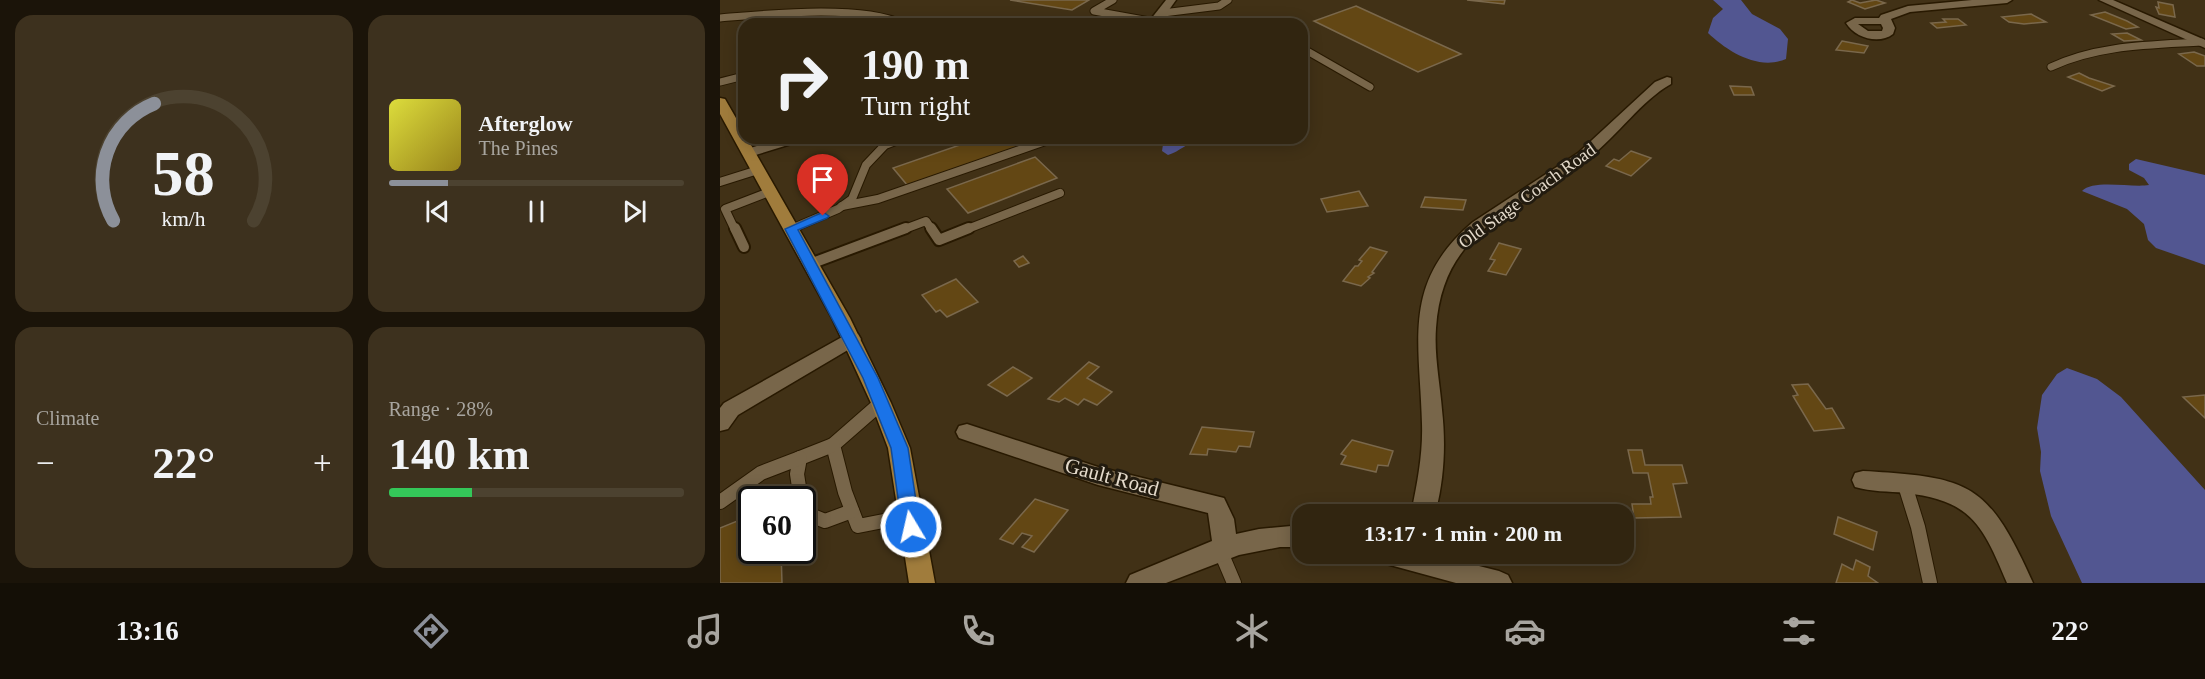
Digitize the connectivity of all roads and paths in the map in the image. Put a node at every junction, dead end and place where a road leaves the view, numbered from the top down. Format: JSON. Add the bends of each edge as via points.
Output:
{"nodes":[{"id":1,"x":1113,"y":0,"type":"edge"},
{"id":2,"x":1171,"y":0,"type":"edge"},
{"id":3,"x":1228,"y":0,"type":"edge"},
{"id":4,"x":2007,"y":0,"type":"edge"},
{"id":5,"x":2104,"y":0,"type":"edge"},
{"id":6,"x":1163,"y":13,"type":"junction"},
{"id":7,"x":720,"y":18,"type":"edge"},
{"id":8,"x":890,"y":18,"type":"edge"},
{"id":9,"x":1129,"y":18,"type":"edge"},
{"id":10,"x":1158,"y":18,"type":"edge"},
{"id":11,"x":1885,"y":21,"type":"dead end"},
{"id":12,"x":2203,"y":43,"type":"edge"},
{"id":13,"x":1308,"y":51,"type":"edge"},
{"id":14,"x":2051,"y":67,"type":"dead end"},
{"id":15,"x":738,"y":78,"type":"edge"},
{"id":16,"x":1667,"y":81,"type":"dead end"},
{"id":17,"x":720,"y":82,"type":"edge"},
{"id":18,"x":1370,"y":87,"type":"dead end"},
{"id":19,"x":720,"y":102,"type":"edge"},
{"id":20,"x":738,"y":122,"type":"edge"},
{"id":21,"x":746,"y":144,"type":"edge"},
{"id":22,"x":777,"y":144,"type":"edge"},
{"id":23,"x":891,"y":144,"type":"edge"},
{"id":24,"x":1037,"y":144,"type":"edge"},
{"id":25,"x":749,"y":153,"type":"junction"},
{"id":26,"x":758,"y":170,"type":"junction"},
{"id":27,"x":720,"y":182,"type":"edge"},
{"id":28,"x":770,"y":192,"type":"junction"},
{"id":29,"x":1060,"y":193,"type":"dead end"},
{"id":30,"x":842,"y":206,"type":"junction"},
{"id":31,"x":791,"y":229,"type":"junction"},
{"id":32,"x":744,"y":247,"type":"dead end"},
{"id":33,"x":810,"y":264,"type":"junction"},
{"id":34,"x":851,"y":339,"type":"junction"},
{"id":35,"x":881,"y":403,"type":"junction"},
{"id":36,"x":720,"y":423,"type":"edge"},
{"id":37,"x":967,"y":432,"type":"dead end"},
{"id":38,"x":833,"y":445,"type":"junction"},
{"id":39,"x":800,"y":458,"type":"junction"},
{"id":40,"x":1863,"y":480,"type":"dead end"},
{"id":41,"x":1904,"y":482,"type":"junction"},
{"id":42,"x":799,"y":486,"type":"edge"},
{"id":43,"x":720,"y":502,"type":"edge"},
{"id":44,"x":1426,"y":504,"type":"edge"},
{"id":45,"x":852,"y":511,"type":"junction"},
{"id":46,"x":909,"y":516,"type":"junction"},
{"id":47,"x":816,"y":517,"type":"edge"},
{"id":48,"x":1292,"y":536,"type":"edge"},
{"id":49,"x":1223,"y":549,"type":"junction"},
{"id":50,"x":1435,"y":564,"type":"edge"},
{"id":51,"x":922,"y":583,"type":"edge"},
{"id":52,"x":1139,"y":583,"type":"edge"},
{"id":53,"x":1234,"y":583,"type":"edge"},
{"id":54,"x":1499,"y":583,"type":"edge"},
{"id":55,"x":1930,"y":583,"type":"edge"},
{"id":56,"x":2020,"y":583,"type":"edge"}],
"edges":[{"from":1,"to":9,"type":"lane","via":[[1094,11]]},
{"from":2,"to":6,"type":"street"},
{"from":3,"to":6,"type":"lane","via":[[1218,6]]},
{"from":4,"to":11,"type":"street","via":[[1908,9],[1885,17]]},
{"from":5,"to":12,"type":"street"},
{"from":6,"to":10,"type":"street"},
{"from":7,"to":8,"type":"lane","via":[[881,14]]},
{"from":12,"to":14,"type":"lane","via":[[2090,53]]},
{"from":13,"to":18,"type":"lane"},
{"from":15,"to":17,"type":"lane"},
{"from":16,"to":44,"type":"street","name":"Old Stage Coach Road","via":[[1611,133],[1478,227],[1449,255],[1427,324],[1432,450]]},
{"from":19,"to":20,"type":"main road"},
{"from":21,"to":25,"type":"main road"},
{"from":22,"to":25,"type":"street"},
{"from":23,"to":30,"type":"lane","via":[[879,150],[866,165],[852,199]]},
{"from":24,"to":30,"type":"lane","via":[[878,199]]},
{"from":25,"to":26,"type":"main road"},
{"from":26,"to":27,"type":"lane"},
{"from":26,"to":28,"type":"main road"},
{"from":28,"to":31,"type":"main road"},
{"from":28,"to":32,"type":"lane","via":[[724,208]]},
{"from":29,"to":33,"type":"lane","via":[[939,240],[926,221]]},
{"from":30,"to":31,"type":"lane"},
{"from":31,"to":33,"type":"main road"},
{"from":33,"to":34,"type":"main road"},
{"from":34,"to":35,"type":"main road"},
{"from":34,"to":36,"type":"street","via":[[731,409]]},
{"from":35,"to":38,"type":"lane"},
{"from":35,"to":46,"type":"main road","via":[[899,448]]},
{"from":37,"to":49,"type":"street","name":"Gault Road","via":[[1098,476],[1216,505],[1222,519]]},
{"from":38,"to":39,"type":"lane"},
{"from":38,"to":45,"type":"lane"},
{"from":39,"to":42,"type":"lane"},
{"from":39,"to":43,"type":"lane","via":[[761,473]]},
{"from":40,"to":41,"type":"street"},
{"from":41,"to":55,"type":"lane"},
{"from":41,"to":56,"type":"street","via":[[1944,487],[1980,509],[2001,539]]},
{"from":45,"to":46,"type":"lane","via":[[858,526]]},
{"from":45,"to":47,"type":"lane","via":[[825,520]]},
{"from":46,"to":51,"type":"main road"},
{"from":48,"to":49,"type":"street"},
{"from":49,"to":52,"type":"street"},
{"from":49,"to":53,"type":"lane"},
{"from":50,"to":54,"type":"street"}]}
